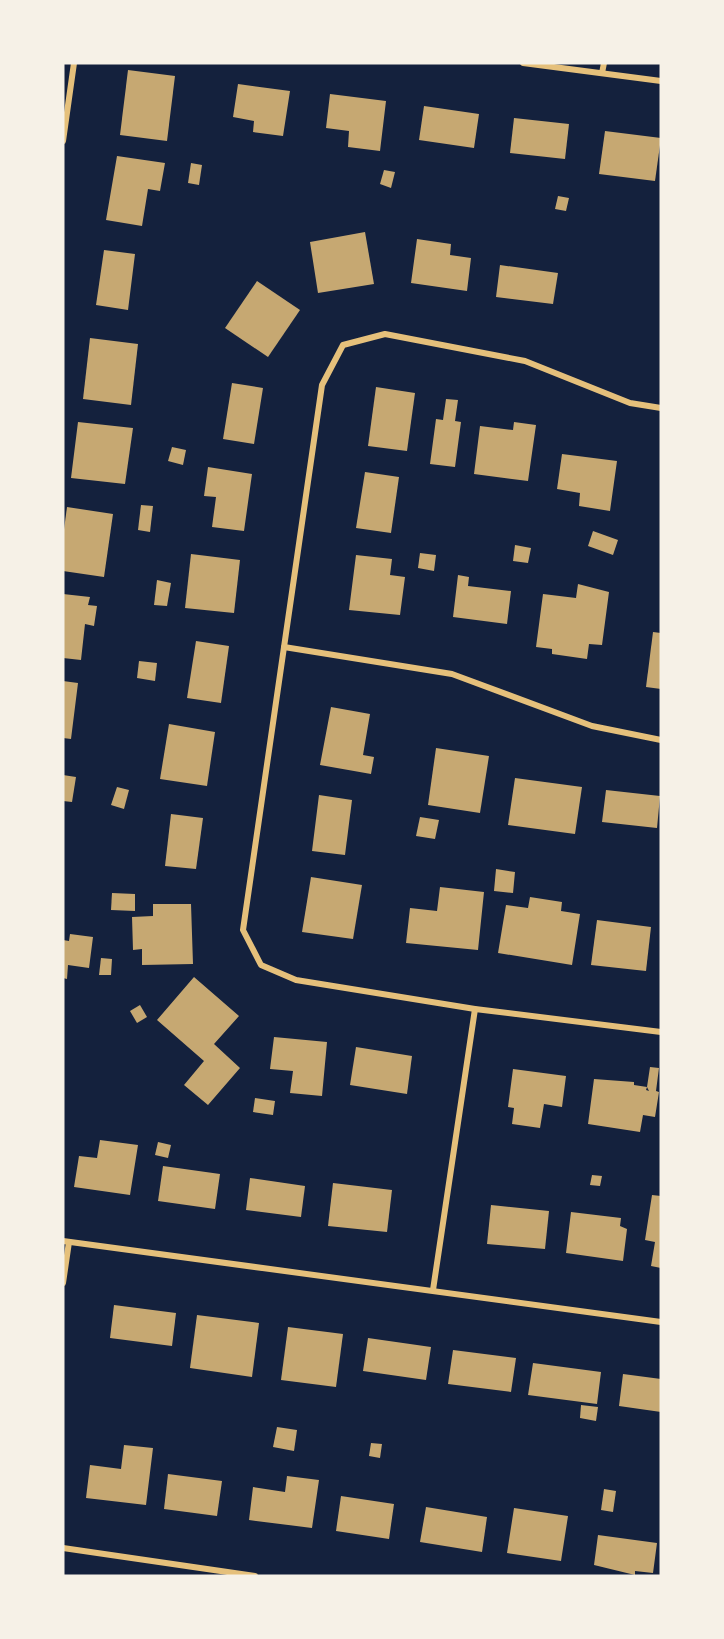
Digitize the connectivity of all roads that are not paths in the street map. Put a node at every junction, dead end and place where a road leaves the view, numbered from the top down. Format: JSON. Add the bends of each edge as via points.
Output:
{"nodes":[{"id":1,"x":74,"y":63,"type":"edge"},
{"id":2,"x":523,"y":63,"type":"edge"},
{"id":3,"x":604,"y":63,"type":"edge"},
{"id":4,"x":602,"y":73,"type":"junction"},
{"id":5,"x":661,"y":81,"type":"edge"},
{"id":6,"x":63,"y":141,"type":"edge"},
{"id":7,"x":661,"y":408,"type":"edge"},
{"id":8,"x":284,"y":647,"type":"junction"},
{"id":9,"x":661,"y":740,"type":"edge"},
{"id":10,"x":475,"y":1009,"type":"junction"},
{"id":11,"x":661,"y":1032,"type":"edge"},
{"id":12,"x":66,"y":1241,"type":"edge"},
{"id":13,"x":63,"y":1283,"type":"edge"},
{"id":14,"x":433,"y":1290,"type":"junction"},
{"id":15,"x":661,"y":1322,"type":"edge"},
{"id":16,"x":63,"y":1548,"type":"edge"},
{"id":17,"x":255,"y":1576,"type":"edge"}],
"edges":[{"from":1,"to":6,"type":"street"},
{"from":2,"to":4,"type":"street"},
{"from":3,"to":4,"type":"street"},
{"from":4,"to":5,"type":"street"},
{"from":7,"to":8,"type":"street","via":[[630,404],[525,361],[386,334],[343,345],[322,385]]},
{"from":8,"to":9,"type":"street","via":[[452,674],[592,726]]},
{"from":8,"to":10,"type":"street","via":[[243,930],[261,965],[296,980]]},
{"from":10,"to":11,"type":"street"},
{"from":10,"to":14,"type":"street"},
{"from":12,"to":13,"type":"street"},
{"from":12,"to":14,"type":"street"},
{"from":14,"to":15,"type":"street"},
{"from":16,"to":17,"type":"street"}]}
